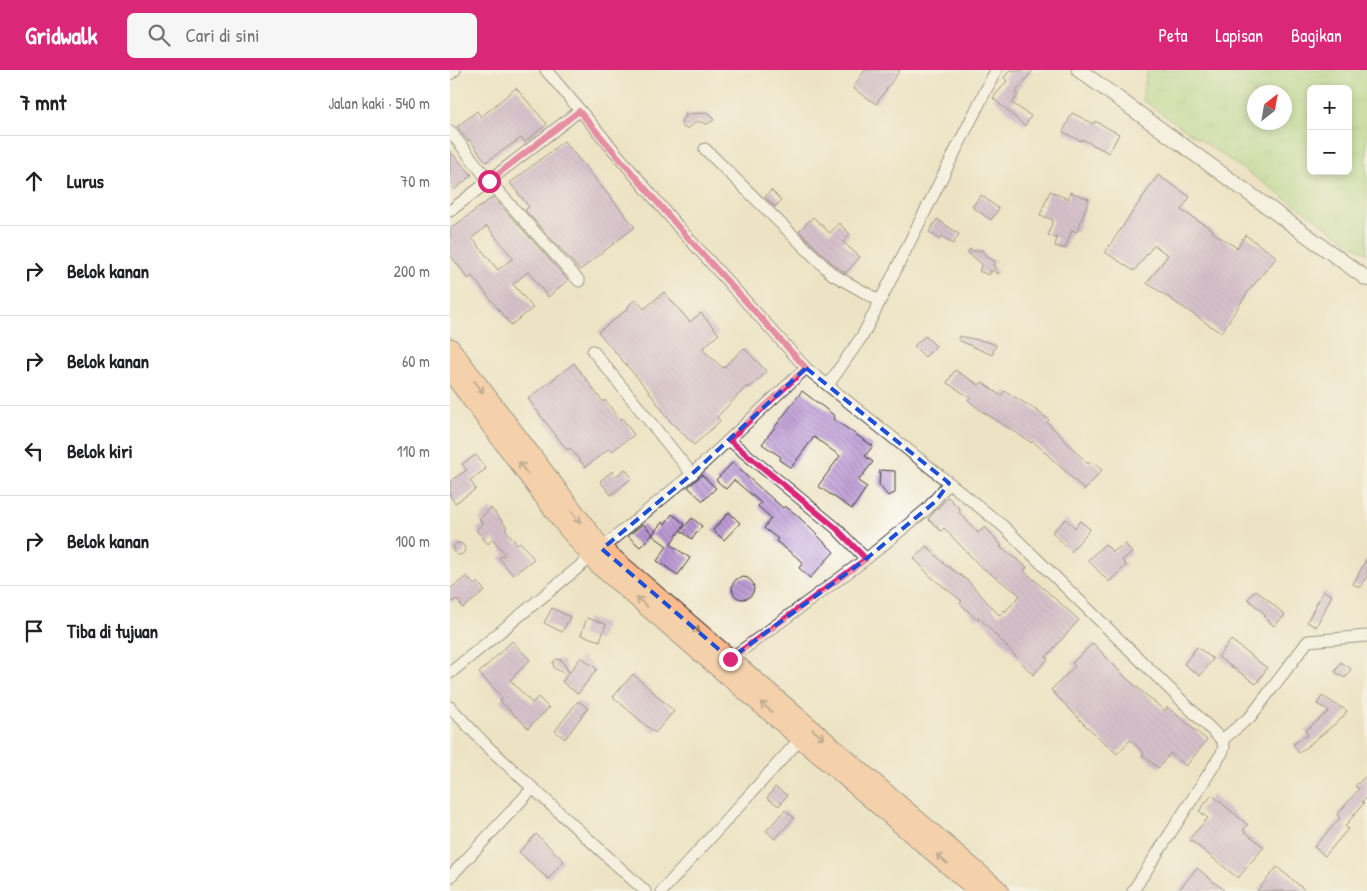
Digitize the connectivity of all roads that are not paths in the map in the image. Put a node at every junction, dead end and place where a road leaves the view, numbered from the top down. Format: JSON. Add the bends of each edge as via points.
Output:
{"nodes":[{"id":1,"x":454,"y":70,"type":"edge"},
{"id":2,"x":546,"y":70,"type":"edge"},
{"id":3,"x":996,"y":70,"type":"edge"},
{"id":4,"x":1079,"y":70,"type":"edge"},
{"id":5,"x":450,"y":74,"type":"edge"},
{"id":6,"x":579,"y":111,"type":"junction"},
{"id":7,"x":450,"y":131,"type":"edge"},
{"id":8,"x":705,"y":150,"type":"dead end"},
{"id":9,"x":489,"y":181,"type":"junction"},
{"id":10,"x":450,"y":211,"type":"edge"},
{"id":11,"x":1367,"y":279,"type":"edge"},
{"id":12,"x":579,"y":281,"type":"dead end"},
{"id":13,"x":880,"y":301,"type":"junction"},
{"id":14,"x":450,"y":348,"type":"edge"},
{"id":15,"x":593,"y":351,"type":"dead end"},
{"id":16,"x":806,"y":368,"type":"junction"},
{"id":17,"x":450,"y":370,"type":"edge"},
{"id":18,"x":828,"y":385,"type":"junction"},
{"id":19,"x":729,"y":440,"type":"junction"},
{"id":20,"x":692,"y":474,"type":"junction"},
{"id":21,"x":949,"y":483,"type":"junction"},
{"id":22,"x":597,"y":553,"type":"junction"},
{"id":23,"x":866,"y":559,"type":"junction"},
{"id":24,"x":1367,"y":636,"type":"edge"},
{"id":25,"x":730,"y":659,"type":"junction"},
{"id":26,"x":450,"y":672,"type":"edge"},
{"id":27,"x":450,"y":707,"type":"edge"},
{"id":28,"x":801,"y":738,"type":"junction"},
{"id":29,"x":1222,"y":740,"type":"junction"},
{"id":30,"x":532,"y":789,"type":"junction"},
{"id":31,"x":450,"y":877,"type":"edge"},
{"id":32,"x":644,"y":891,"type":"edge"},
{"id":33,"x":662,"y":891,"type":"edge"},
{"id":34,"x":979,"y":891,"type":"edge"},
{"id":35,"x":1000,"y":891,"type":"edge"},
{"id":36,"x":1133,"y":891,"type":"edge"}],
"edges":[{"from":1,"to":5,"type":"street"},
{"from":2,"to":6,"type":"street"},
{"from":3,"to":13,"type":"street"},
{"from":4,"to":11,"type":"street"},
{"from":6,"to":9,"type":"street"},
{"from":6,"to":16,"type":"street"},
{"from":7,"to":9,"type":"street"},
{"from":8,"to":13,"type":"street","via":[[832,274]]},
{"from":9,"to":10,"type":"street"},
{"from":9,"to":12,"type":"street"},
{"from":13,"to":18,"type":"street","via":[[863,334]]},
{"from":14,"to":22,"type":"highway","one_way":true},
{"from":15,"to":20,"type":"street"},
{"from":16,"to":18,"type":"street"},
{"from":16,"to":19,"type":"street"},
{"from":22,"to":17,"type":"highway","one_way":true,"via":[[564,524]]},
{"from":18,"to":21,"type":"street"},
{"from":19,"to":20,"type":"street"},
{"from":19,"to":23,"type":"street","via":[[836,528]]},
{"from":20,"to":22,"type":"street"},
{"from":21,"to":23,"type":"street","via":[[927,509]]},
{"from":21,"to":29,"type":"street","via":[[1020,541]]},
{"from":22,"to":25,"type":"highway","one_way":true},
{"from":22,"to":26,"type":"street"},
{"from":28,"to":22,"type":"highway","one_way":true},
{"from":23,"to":25,"type":"street"},
{"from":24,"to":29,"type":"street","via":[[1308,641],[1251,716]]},
{"from":25,"to":35,"type":"highway","one_way":true},
{"from":27,"to":30,"type":"street"},
{"from":28,"to":33,"type":"street"},
{"from":34,"to":28,"type":"highway","one_way":true},
{"from":29,"to":36,"type":"street","via":[[1222,753]]},
{"from":30,"to":31,"type":"street"},
{"from":30,"to":32,"type":"street"}]}
